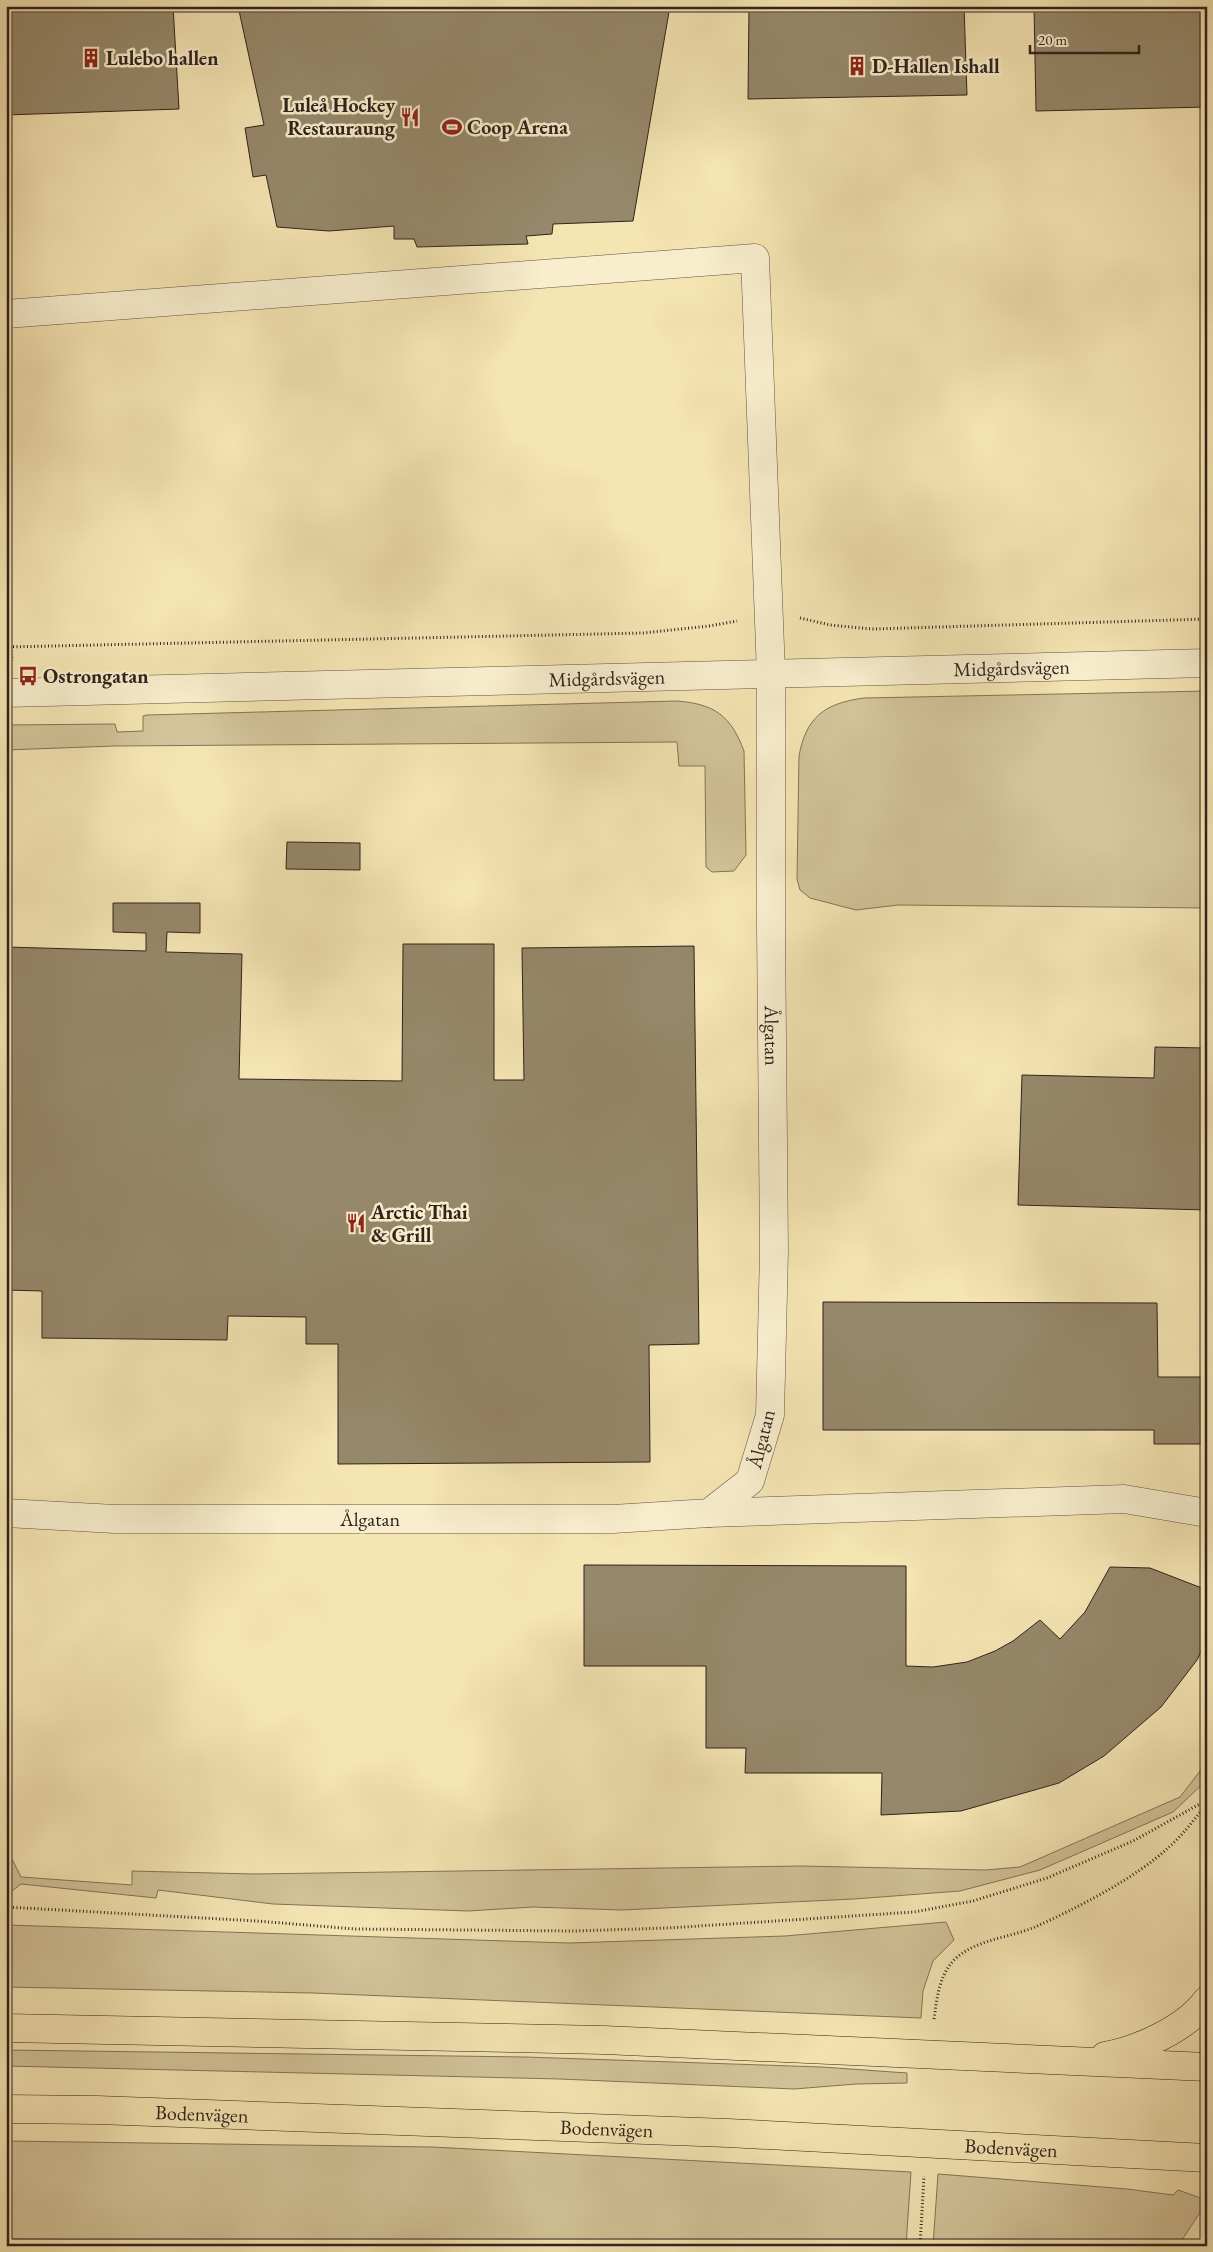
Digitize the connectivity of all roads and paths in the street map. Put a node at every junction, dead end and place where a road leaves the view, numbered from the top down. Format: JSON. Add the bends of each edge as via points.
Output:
{"nodes":[{"id":1,"x":6,"y":314,"type":"edge"},
{"id":2,"x":770,"y":617,"type":"junction"},
{"id":3,"x":1207,"y":619,"type":"edge"},
{"id":4,"x":6,"y":647,"type":"edge"},
{"id":5,"x":1207,"y":663,"type":"edge"},
{"id":6,"x":771,"y":672,"type":"junction"},
{"id":7,"x":6,"y":693,"type":"edge"},
{"id":8,"x":6,"y":1513,"type":"edge"},
{"id":9,"x":709,"y":1513,"type":"junction"},
{"id":10,"x":1207,"y":1513,"type":"edge"},
{"id":11,"x":1207,"y":1800,"type":"edge"},
{"id":12,"x":1207,"y":1804,"type":"edge"},
{"id":13,"x":6,"y":1907,"type":"edge"},
{"id":14,"x":1207,"y":2000,"type":"edge"},
{"id":15,"x":934,"y":2019,"type":"dead end"},
{"id":16,"x":6,"y":2028,"type":"edge"},
{"id":17,"x":1074,"y":2062,"type":"junction"},
{"id":18,"x":1207,"y":2067,"type":"edge"},
{"id":19,"x":6,"y":2109,"type":"edge"},
{"id":20,"x":1207,"y":2158,"type":"edge"},
{"id":21,"x":924,"y":2173,"type":"dead end"},
{"id":22,"x":1207,"y":2235,"type":"edge"},
{"id":23,"x":920,"y":2246,"type":"edge"},
{"id":24,"x":1196,"y":2246,"type":"edge"}],
"edges":[{"from":1,"to":2,"type":"street","name":"Ålgatan","via":[[755,258]]},
{"from":2,"to":3,"type":"path","via":[[793,616],[830,625],[872,629]]},
{"from":2,"to":4,"type":"path","via":[[643,633]]},
{"from":2,"to":6,"type":"street","name":"Ålgatan"},
{"from":5,"to":6,"type":"street","name":"Midgårdsvägen"},
{"from":6,"to":7,"type":"street","name":"Midgårdsvägen"},
{"from":6,"to":9,"type":"street","name":"Ålgatan","via":[[774,1251],[770,1415],[750,1481]]},
{"from":8,"to":9,"type":"street","name":"Ålgatan","via":[[115,1519],[613,1519]]},
{"from":9,"to":10,"type":"street","via":[[1124,1499]]},
{"from":11,"to":13,"type":"path","via":[[1133,1841],[1047,1878],[973,1901],[914,1912],[574,1931],[355,1929]]},
{"from":12,"to":15,"type":"path","via":[[1170,1847],[1139,1870],[1034,1927],[984,1943],[957,1958],[942,1980]]},
{"from":14,"to":17,"type":"main road","via":[[1160,2037],[1125,2052]]},
{"from":16,"to":17,"type":"main road","via":[[604,2040]]},
{"from":17,"to":18,"type":"main road"},
{"from":19,"to":20,"type":"main road","name":"Bodenvägen","via":[[728,2133]]},
{"from":21,"to":23,"type":"path"},
{"from":22,"to":24,"type":"path"}]}
